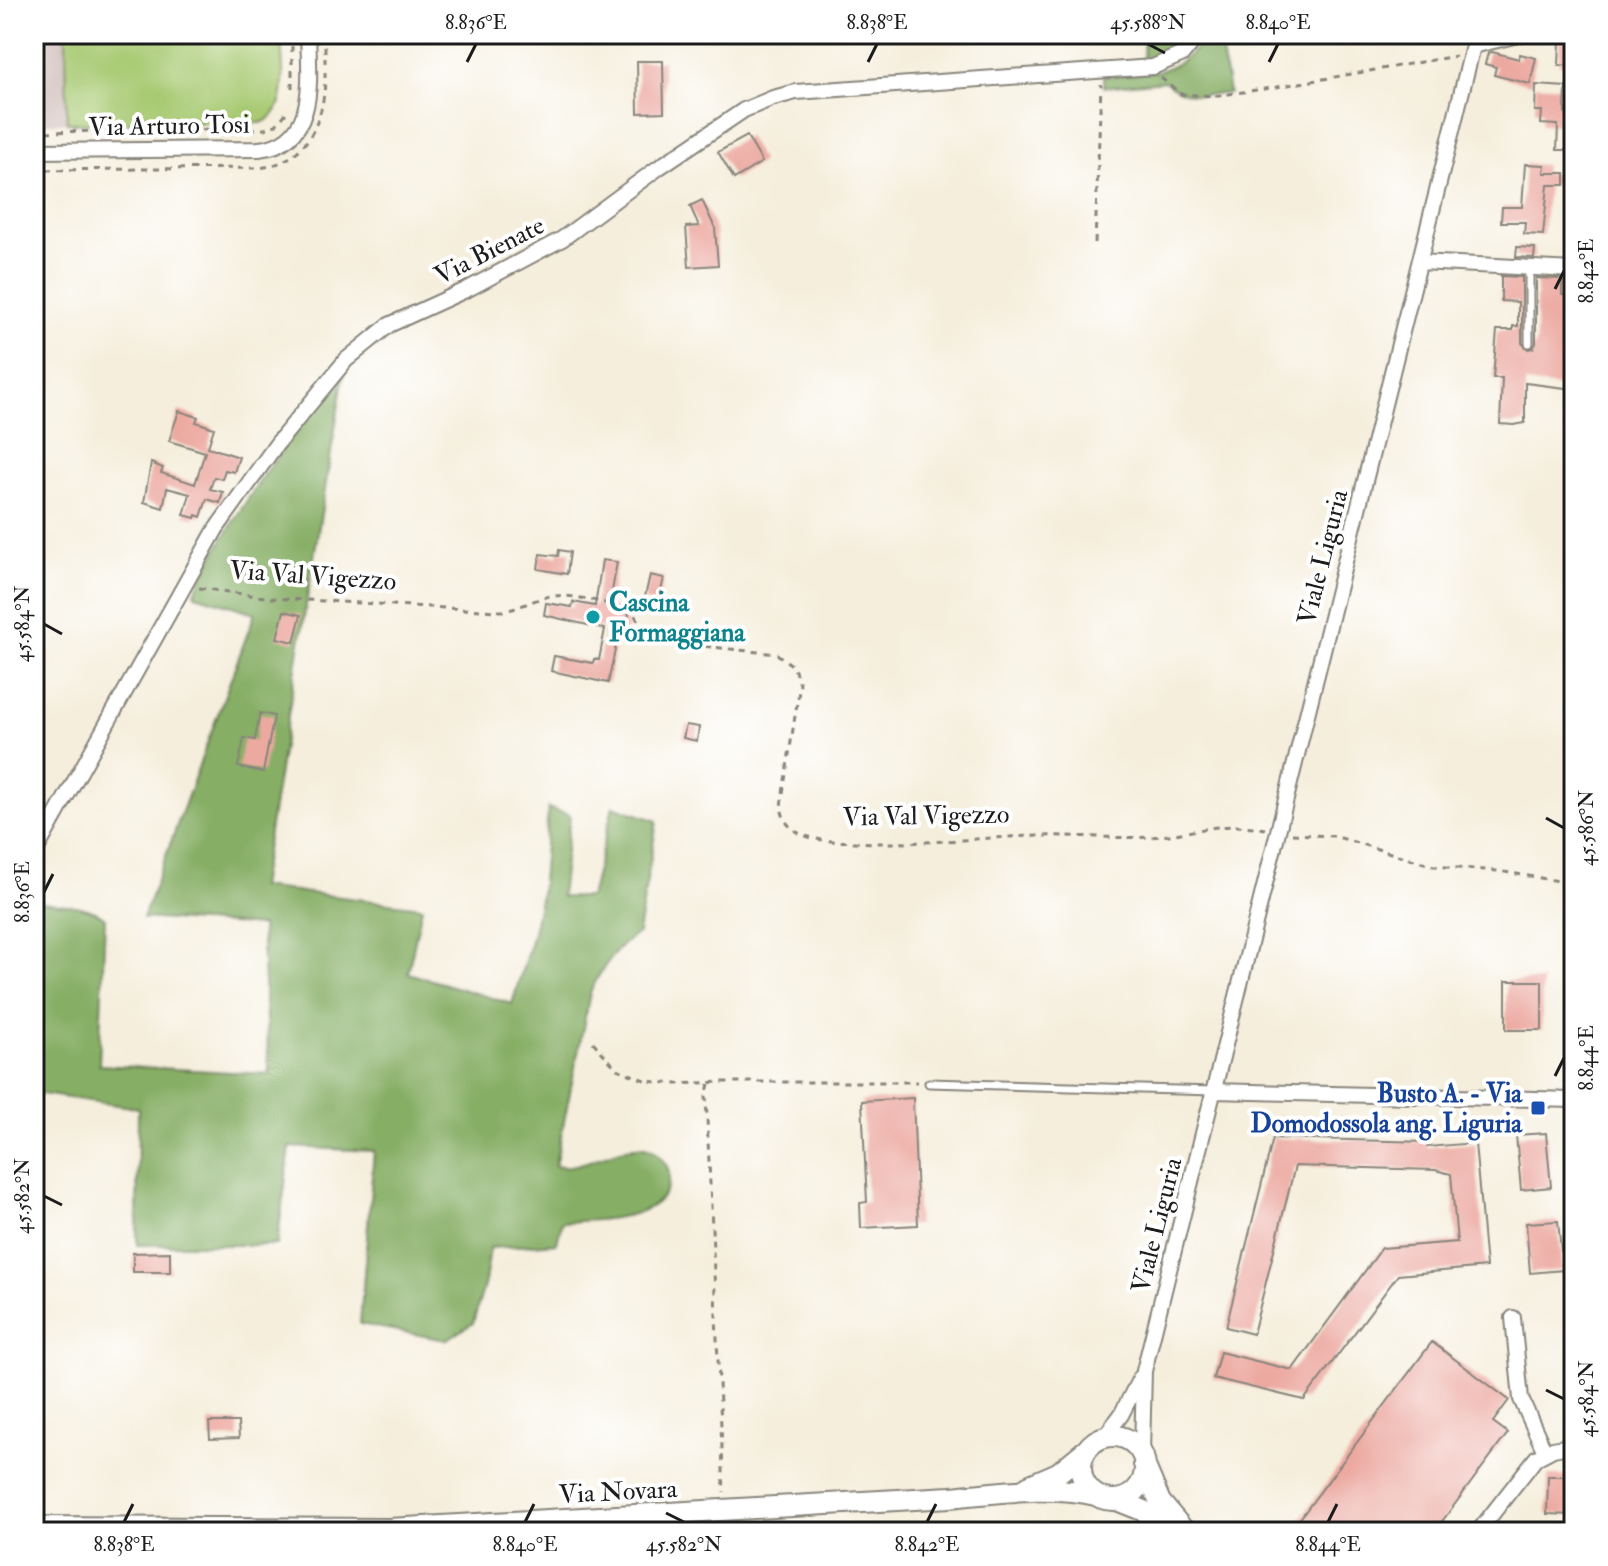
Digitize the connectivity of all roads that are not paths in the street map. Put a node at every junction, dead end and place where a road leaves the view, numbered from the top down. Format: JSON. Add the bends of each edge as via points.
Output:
{"nodes":[{"id":1,"x":308,"y":34,"type":"edge"},
{"id":2,"x":1199,"y":34,"type":"edge"},
{"id":3,"x":1522,"y":34,"type":"edge"},
{"id":4,"x":1474,"y":44,"type":"edge"},
{"id":5,"x":34,"y":151,"type":"edge"},
{"id":6,"x":1420,"y":262,"type":"junction"},
{"id":7,"x":1529,"y":268,"type":"junction"},
{"id":8,"x":1574,"y":270,"type":"edge"},
{"id":9,"x":1529,"y":343,"type":"dead end"},
{"id":10,"x":34,"y":854,"type":"edge"},
{"id":11,"x":929,"y":1083,"type":"road end"},
{"id":12,"x":1214,"y":1091,"type":"junction"},
{"id":13,"x":1573,"y":1100,"type":"edge"},
{"id":14,"x":1574,"y":1129,"type":"edge"},
{"id":15,"x":1513,"y":1318,"type":"dead end"},
{"id":16,"x":1144,"y":1371,"type":"junction"},
{"id":17,"x":1104,"y":1437,"type":"junction"},
{"id":18,"x":1574,"y":1445,"type":"edge"},
{"id":19,"x":1085,"y":1451,"type":"junction"},
{"id":20,"x":1545,"y":1452,"type":"junction"},
{"id":21,"x":1143,"y":1459,"type":"junction"},
{"id":22,"x":1013,"y":1491,"type":"junction"},
{"id":23,"x":1096,"y":1495,"type":"junction"},
{"id":24,"x":1117,"y":1500,"type":"junction"},
{"id":25,"x":34,"y":1527,"type":"edge"},
{"id":26,"x":1172,"y":1532,"type":"edge"},
{"id":27,"x":1185,"y":1532,"type":"edge"},
{"id":28,"x":1478,"y":1532,"type":"edge"}],
"edges":[{"from":1,"to":5,"type":"street","name":"Via Arturo Tosi","via":[[306,109],[295,130],[276,145]]},
{"from":2,"to":10,"type":"street","name":"Via Bienate","via":[[1187,50],[1157,67],[796,92],[773,98],[744,110],[562,239],[389,325],[324,385],[245,485]]},
{"from":3,"to":4,"type":"street"},
{"from":4,"to":6,"type":"street","name":"Viale Liguria"},
{"from":6,"to":7,"type":"street"},
{"from":6,"to":12,"type":"street","name":"Viale Liguria"},
{"from":7,"to":8,"type":"street"},
{"from":7,"to":9,"type":"lane"},
{"from":11,"to":12,"type":"lane"},
{"from":12,"to":13,"type":"street"},
{"from":12,"to":16,"type":"street","name":"Viale Liguria"},
{"from":13,"to":14,"type":"lane"},
{"from":15,"to":20,"type":"street","via":[[1521,1399]]},
{"from":16,"to":17,"type":"street","name":"Viale Liguria"},
{"from":16,"to":21,"type":"street","name":"Viale Liguria"},
{"from":17,"to":19,"type":"street"},
{"from":17,"to":21,"type":"street","via":[[1125,1439]]},
{"from":18,"to":20,"type":"street"},
{"from":19,"to":22,"type":"street","name":"Via Novara","via":[[1053,1476]]},
{"from":19,"to":23,"type":"street","via":[[1081,1470]]},
{"from":20,"to":28,"type":"street","via":[[1528,1466]]},
{"from":21,"to":24,"type":"street","via":[[1137,1489]]},
{"from":21,"to":27,"type":"street","via":[[1160,1502]]},
{"from":22,"to":23,"type":"street","name":"Via Novara"},
{"from":22,"to":25,"type":"street","name":"Via Novara","via":[[389,1529]]},
{"from":23,"to":24,"type":"street"},
{"from":24,"to":26,"type":"street"}]}
